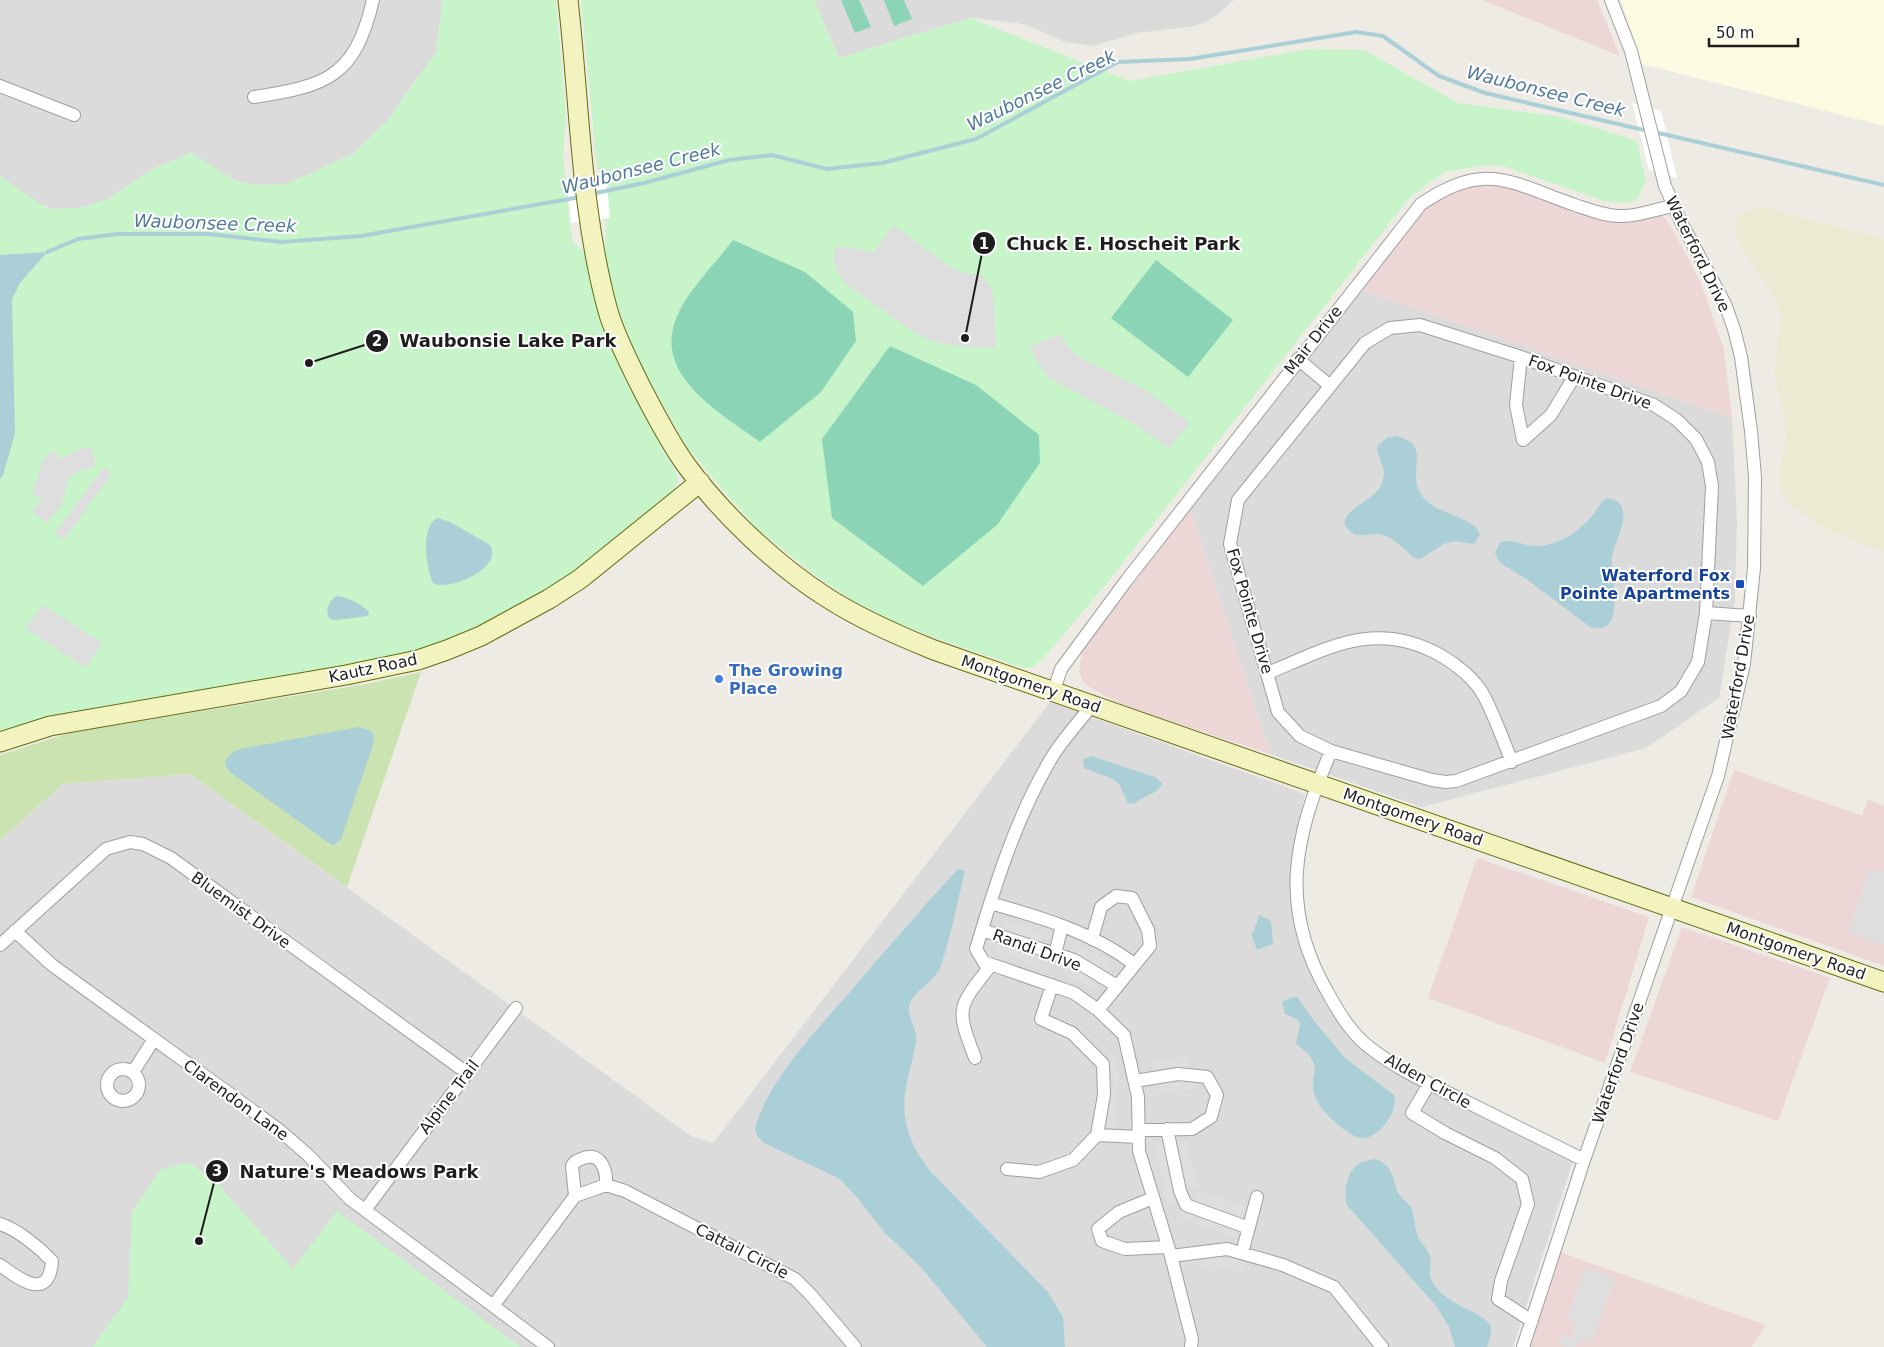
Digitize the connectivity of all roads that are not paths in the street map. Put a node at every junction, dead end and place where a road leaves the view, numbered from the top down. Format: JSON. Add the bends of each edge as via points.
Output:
{"nodes":[{"id":1,"x":373,"y":0,"type":"edge"},
{"id":2,"x":568,"y":0,"type":"edge"},
{"id":3,"x":1611,"y":0,"type":"edge"},
{"id":4,"x":0,"y":86,"type":"edge"},
{"id":5,"x":254,"y":97,"type":"dead end"},
{"id":6,"x":74,"y":115,"type":"dead end"},
{"id":7,"x":1673,"y":206,"type":"junction"},
{"id":8,"x":1521,"y":357,"type":"junction"},
{"id":9,"x":1298,"y":359,"type":"junction"},
{"id":10,"x":1574,"y":377,"type":"junction"},
{"id":11,"x":1329,"y":385,"type":"junction"},
{"id":12,"x":700,"y":482,"type":"junction"},
{"id":13,"x":1706,"y":613,"type":"junction"},
{"id":14,"x":1750,"y":616,"type":"junction"},
{"id":15,"x":1268,"y":673,"type":"junction"},
{"id":16,"x":1053,"y":693,"type":"junction"},
{"id":17,"x":1091,"y":706,"type":"junction"},
{"id":18,"x":0,"y":742,"type":"edge"},
{"id":19,"x":1330,"y":750,"type":"junction"},
{"id":20,"x":1512,"y":762,"type":"junction"},
{"id":21,"x":1317,"y":784,"type":"junction"},
{"id":22,"x":990,"y":903,"type":"junction"},
{"id":23,"x":1672,"y":907,"type":"junction"},
{"id":24,"x":1062,"y":926,"type":"junction"},
{"id":25,"x":982,"y":930,"type":"junction"},
{"id":26,"x":15,"y":931,"type":"junction"},
{"id":27,"x":1092,"y":939,"type":"junction"},
{"id":28,"x":0,"y":944,"type":"edge"},
{"id":29,"x":1055,"y":954,"type":"junction"},
{"id":30,"x":984,"y":962,"type":"junction"},
{"id":31,"x":1134,"y":964,"type":"junction"},
{"id":32,"x":1884,"y":982,"type":"edge"},
{"id":33,"x":1052,"y":985,"type":"junction"},
{"id":34,"x":1117,"y":986,"type":"junction"},
{"id":35,"x":516,"y":1008,"type":"dead end"},
{"id":36,"x":1098,"y":1010,"type":"junction"},
{"id":37,"x":154,"y":1039,"type":"junction"},
{"id":38,"x":975,"y":1058,"type":"dead end"},
{"id":39,"x":133,"y":1072,"type":"dead end"},
{"id":40,"x":467,"y":1074,"type":"junction"},
{"id":41,"x":1135,"y":1081,"type":"junction"},
{"id":42,"x":1429,"y":1084,"type":"junction"},
{"id":43,"x":1167,"y":1129,"type":"junction"},
{"id":44,"x":1139,"y":1133,"type":"junction"},
{"id":45,"x":1097,"y":1135,"type":"junction"},
{"id":46,"x":1584,"y":1160,"type":"junction"},
{"id":47,"x":1007,"y":1169,"type":"dead end"},
{"id":48,"x":606,"y":1185,"type":"junction"},
{"id":49,"x":576,"y":1196,"type":"junction"},
{"id":50,"x":1257,"y":1197,"type":"dead end"},
{"id":51,"x":1154,"y":1198,"type":"junction"},
{"id":52,"x":365,"y":1210,"type":"junction"},
{"id":53,"x":0,"y":1224,"type":"edge"},
{"id":54,"x":1249,"y":1228,"type":"junction"},
{"id":55,"x":1169,"y":1251,"type":"junction"},
{"id":56,"x":1242,"y":1254,"type":"junction"},
{"id":57,"x":0,"y":1265,"type":"edge"},
{"id":58,"x":493,"y":1306,"type":"junction"},
{"id":59,"x":1532,"y":1321,"type":"junction"},
{"id":60,"x":548,"y":1347,"type":"edge"},
{"id":61,"x":855,"y":1347,"type":"edge"},
{"id":62,"x":1191,"y":1347,"type":"edge"},
{"id":63,"x":1382,"y":1347,"type":"edge"},
{"id":64,"x":1523,"y":1347,"type":"edge"}],
"edges":[{"from":1,"to":5,"type":"street","via":[[362,38],[340,69],[308,87]]},
{"from":2,"to":12,"type":"street","name":"Montgomery Road","via":[[577,74],[583,175],[608,313],[652,408],[685,464]]},
{"from":3,"to":7,"type":"street","name":"Waterford Drive","via":[[1631,52]]},
{"from":4,"to":6,"type":"street"},
{"from":7,"to":9,"type":"street","name":"Mair Drive","via":[[1621,216],[1597,212],[1504,180],[1484,177],[1450,185],[1421,204]]},
{"from":7,"to":14,"type":"street","name":"Waterford Drive","via":[[1725,304],[1740,357],[1752,431],[1755,477],[1755,552]]},
{"from":8,"to":10,"type":"street","name":"Fox Pointe Drive"},
{"from":8,"to":10,"type":"street","via":[[1516,405],[1523,440],[1551,415]]},
{"from":8,"to":11,"type":"street","name":"Fox Pointe Drive","via":[[1420,325],[1390,328],[1364,343]]},
{"from":9,"to":11,"type":"street"},
{"from":9,"to":16,"type":"street","name":"Mair Drive","via":[[1061,669]]},
{"from":10,"to":13,"type":"street","name":"Fox Pointe Drive","via":[[1654,405],[1677,420],[1696,439],[1708,462],[1712,486]]},
{"from":11,"to":15,"type":"street","name":"Fox Pointe Drive","via":[[1238,500],[1230,544]]},
{"from":12,"to":16,"type":"street","name":"Montgomery Road","via":[[778,561],[850,612],[934,650]]},
{"from":12,"to":18,"type":"street","name":"Kautz Road","via":[[550,599],[481,636],[447,650],[346,676],[50,726]]},
{"from":13,"to":14,"type":"street"},
{"from":13,"to":20,"type":"street","name":"Fox Pointe Drive","via":[[1698,662],[1680,691],[1661,706]]},
{"from":14,"to":23,"type":"street","name":"Waterford Drive","via":[[1744,664],[1724,758]]},
{"from":15,"to":19,"type":"street","name":"Fox Pointe Drive","via":[[1278,712],[1288,725],[1300,736]]},
{"from":15,"to":20,"type":"street","via":[[1349,640],[1384,636],[1420,644],[1456,664],[1483,694]]},
{"from":16,"to":17,"type":"street","name":"Montgomery Road"},
{"from":17,"to":21,"type":"street","name":"Montgomery Road"},
{"from":17,"to":22,"type":"street","via":[[1048,763],[1018,827]]},
{"from":19,"to":20,"type":"street","name":"Fox Pointe Drive","via":[[1446,782]]},
{"from":19,"to":21,"type":"street"},
{"from":21,"to":23,"type":"street","name":"Montgomery Road"},
{"from":21,"to":42,"type":"street","name":"Alden Circle","via":[[1300,840],[1296,886],[1305,948],[1342,1019],[1368,1046]]},
{"from":22,"to":24,"type":"street","name":"Randi Drive"},
{"from":22,"to":25,"type":"street"},
{"from":23,"to":32,"type":"street","name":"Montgomery Road"},
{"from":23,"to":46,"type":"street","name":"Waterford Drive"},
{"from":24,"to":27,"type":"street","name":"Randi Drive"},
{"from":24,"to":29,"type":"street"},
{"from":25,"to":29,"type":"street","name":"Randi Drive"},
{"from":25,"to":30,"type":"street","via":[[976,949]]},
{"from":26,"to":28,"type":"street","name":"Bluemist Drive"},
{"from":26,"to":37,"type":"street","name":"Clarendon Lane","via":[[52,966]]},
{"from":26,"to":40,"type":"street","name":"Bluemist Drive","via":[[106,849],[130,842],[143,844],[171,858]]},
{"from":27,"to":31,"type":"street","name":"Randi Drive","via":[[1118,951]]},
{"from":27,"to":31,"type":"street","name":"Randi Drive","via":[[1101,907],[1116,896],[1132,898],[1148,930],[1150,946]]},
{"from":29,"to":34,"type":"street","name":"Randi Drive","via":[[1074,960]]},
{"from":30,"to":33,"type":"street","name":"Randi Drive"},
{"from":30,"to":38,"type":"street","via":[[988,969],[965,999],[962,1022]]},
{"from":31,"to":34,"type":"street","name":"Randi Drive"},
{"from":33,"to":36,"type":"street","name":"Randi Drive","via":[[1074,993]]},
{"from":33,"to":45,"type":"street","via":[[1041,1019],[1072,1033],[1103,1064],[1104,1095]]},
{"from":34,"to":36,"type":"street","name":"Randi Drive"},
{"from":35,"to":40,"type":"street","name":"Alpine Trail"},
{"from":36,"to":41,"type":"street","name":"Randi Drive","via":[[1124,1035]]},
{"from":37,"to":39,"type":"street"},
{"from":37,"to":52,"type":"street","name":"Clarendon Lane","via":[[278,1129]]},
{"from":40,"to":52,"type":"street","name":"Alpine Trail"},
{"from":41,"to":43,"type":"street","via":[[1178,1074],[1207,1077],[1217,1095],[1211,1117],[1192,1129]]},
{"from":41,"to":44,"type":"street","name":"Randi Drive"},
{"from":42,"to":46,"type":"street","name":"Alden Circle"},
{"from":42,"to":59,"type":"street","via":[[1412,1113],[1495,1158],[1522,1179],[1528,1204],[1501,1281],[1498,1299]]},
{"from":43,"to":44,"type":"street"},
{"from":43,"to":54,"type":"street","via":[[1186,1205]]},
{"from":44,"to":45,"type":"street"},
{"from":44,"to":51,"type":"street","name":"Randi Drive","via":[[1139,1151]]},
{"from":45,"to":47,"type":"street","via":[[1073,1160],[1039,1172]]},
{"from":46,"to":59,"type":"street","name":"Waterford Drive"},
{"from":48,"to":49,"type":"street"},
{"from":48,"to":49,"type":"street","via":[[607,1174],[600,1160],[586,1157],[572,1166]]},
{"from":48,"to":61,"type":"street","name":"Cattail Circle","via":[[625,1191],[795,1279]]},
{"from":49,"to":58,"type":"street"},
{"from":50,"to":54,"type":"street"},
{"from":51,"to":55,"type":"street","name":"Randi Drive"},
{"from":51,"to":55,"type":"street","via":[[1119,1212],[1098,1229],[1102,1241],[1125,1249]]},
{"from":52,"to":58,"type":"street","name":"Clarendon Lane"},
{"from":53,"to":57,"type":"street","via":[[52,1261],[49,1275],[36,1286]]},
{"from":54,"to":56,"type":"street"},
{"from":55,"to":56,"type":"street","via":[[1227,1250]]},
{"from":55,"to":62,"type":"street","name":"Randi Drive","via":[[1192,1340]]},
{"from":56,"to":63,"type":"street","via":[[1283,1265],[1334,1287]]},
{"from":58,"to":60,"type":"street","name":"Clarendon Lane"},
{"from":59,"to":64,"type":"street","name":"Waterford Drive"}]}
